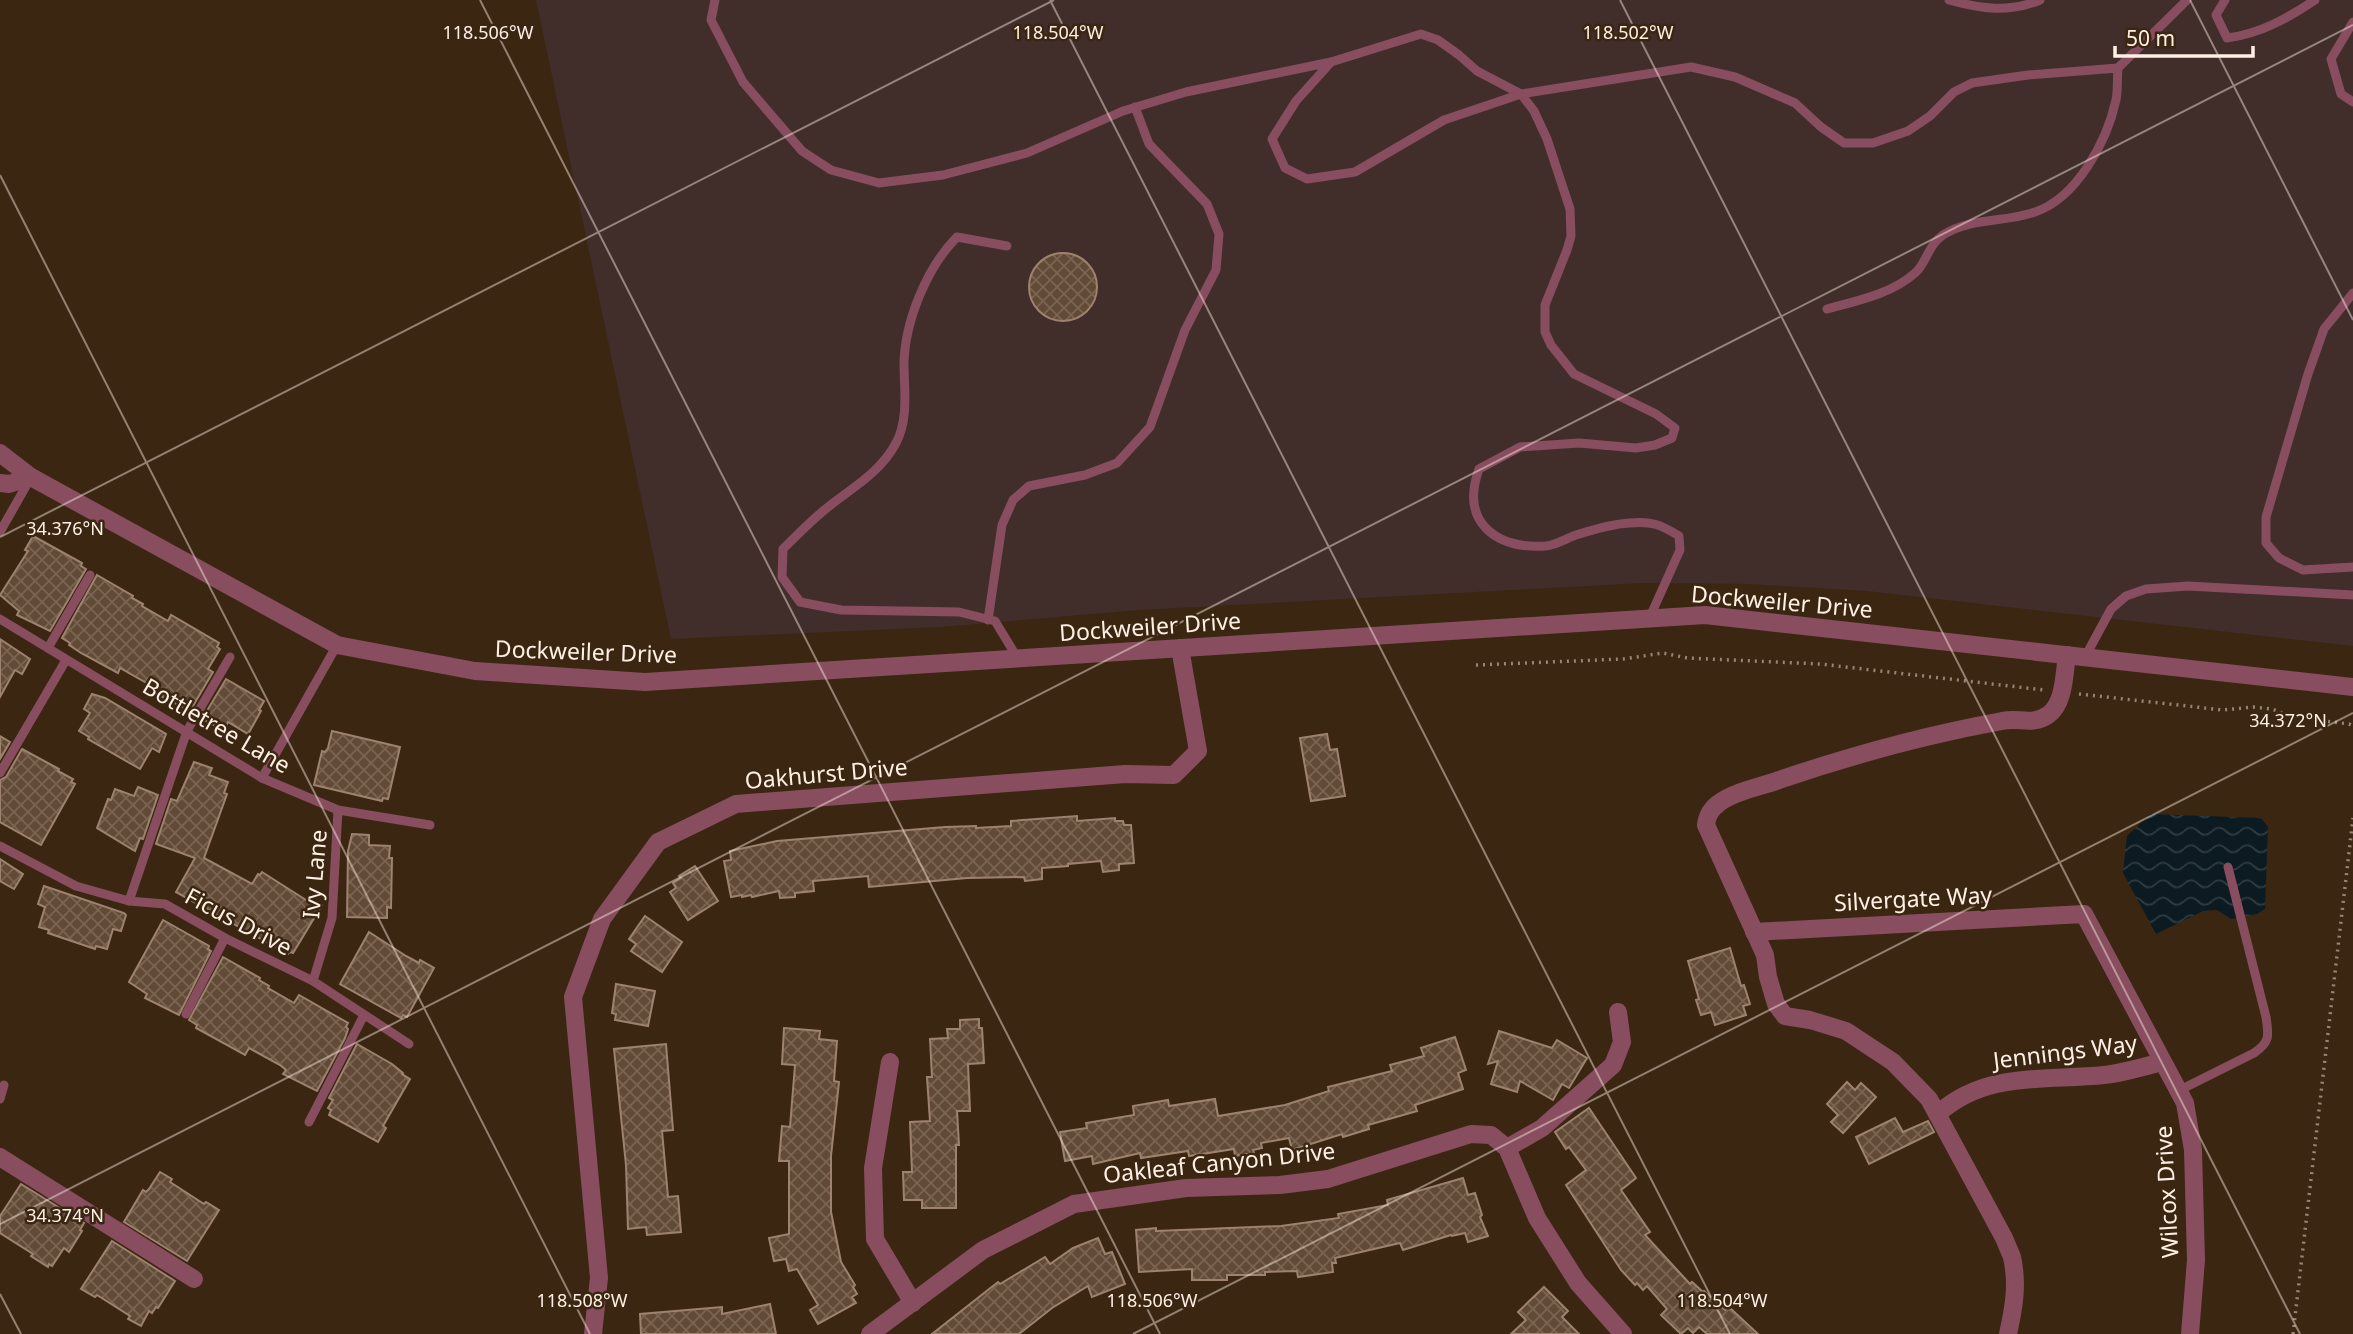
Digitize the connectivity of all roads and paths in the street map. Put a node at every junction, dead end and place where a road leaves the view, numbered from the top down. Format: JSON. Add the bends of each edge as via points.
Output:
{"nodes":[{"id":1,"x":715,"y":0,"type":"edge"},
{"id":2,"x":1949,"y":0,"type":"edge"},
{"id":3,"x":2040,"y":0,"type":"edge"},
{"id":4,"x":2187,"y":0,"type":"edge"},
{"id":5,"x":2225,"y":0,"type":"edge"},
{"id":6,"x":2315,"y":0,"type":"edge"},
{"id":7,"x":2353,"y":22,"type":"edge"},
{"id":8,"x":1331,"y":62,"type":"junction"},
{"id":9,"x":2118,"y":68,"type":"junction"},
{"id":10,"x":1521,"y":94,"type":"junction"},
{"id":11,"x":2353,"y":102,"type":"edge"},
{"id":12,"x":1135,"y":107,"type":"junction"},
{"id":13,"x":1007,"y":246,"type":"dead end"},
{"id":14,"x":2352,"y":298,"type":"edge"},
{"id":15,"x":1827,"y":309,"type":"dead end"},
{"id":16,"x":0,"y":453,"type":"edge"},
{"id":17,"x":31,"y":477,"type":"junction"},
{"id":18,"x":0,"y":484,"type":"edge"},
{"id":19,"x":0,"y":532,"type":"edge"},
{"id":20,"x":2353,"y":567,"type":"edge"},
{"id":21,"x":90,"y":575,"type":"dead end"},
{"id":22,"x":2353,"y":594,"type":"edge"},
{"id":23,"x":0,"y":619,"type":"edge"},
{"id":24,"x":1649,"y":619,"type":"junction"},
{"id":25,"x":988,"y":620,"type":"junction"},
{"id":26,"x":337,"y":645,"type":"junction"},
{"id":27,"x":1180,"y":648,"type":"junction"},
{"id":28,"x":48,"y":649,"type":"junction"},
{"id":29,"x":2067,"y":655,"type":"junction"},
{"id":30,"x":230,"y":657,"type":"dead end"},
{"id":31,"x":2085,"y":657,"type":"junction"},
{"id":32,"x":1018,"y":659,"type":"junction"},
{"id":33,"x":66,"y":660,"type":"junction"},
{"id":34,"x":1476,"y":664,"type":"dead end"},
{"id":35,"x":2353,"y":687,"type":"edge"},
{"id":36,"x":2061,"y":692,"type":"junction"},
{"id":37,"x":2351,"y":725,"type":"edge"},
{"id":38,"x":187,"y":731,"type":"junction"},
{"id":39,"x":0,"y":773,"type":"edge"},
{"id":40,"x":261,"y":778,"type":"junction"},
{"id":41,"x":338,"y":810,"type":"junction"},
{"id":42,"x":2353,"y":818,"type":"edge"},
{"id":43,"x":430,"y":825,"type":"dead end"},
{"id":44,"x":0,"y":846,"type":"edge"},
{"id":45,"x":2228,"y":867,"type":"dead end"},
{"id":46,"x":129,"y":901,"type":"junction"},
{"id":47,"x":2074,"y":913,"type":"joint"},
{"id":48,"x":1754,"y":932,"type":"junction"},
{"id":49,"x":225,"y":938,"type":"junction"},
{"id":50,"x":313,"y":981,"type":"junction"},
{"id":51,"x":1618,"y":1012,"type":"dead end"},
{"id":52,"x":186,"y":1014,"type":"dead end"},
{"id":53,"x":364,"y":1015,"type":"junction"},
{"id":54,"x":409,"y":1044,"type":"dead end"},
{"id":55,"x":890,"y":1062,"type":"dead end"},
{"id":56,"x":2162,"y":1062,"type":"junction"},
{"id":57,"x":4,"y":1085,"type":"dead end"},
{"id":58,"x":2178,"y":1091,"type":"junction"},
{"id":59,"x":0,"y":1099,"type":"edge"},
{"id":60,"x":1939,"y":1113,"type":"junction"},
{"id":61,"x":309,"y":1122,"type":"dead end"},
{"id":62,"x":1507,"y":1148,"type":"junction"},
{"id":63,"x":0,"y":1157,"type":"edge"},
{"id":64,"x":194,"y":1279,"type":"dead end"},
{"id":65,"x":913,"y":1303,"type":"junction"},
{"id":66,"x":1621,"y":1333,"type":"edge"},
{"id":67,"x":593,"y":1334,"type":"edge"},
{"id":68,"x":870,"y":1334,"type":"edge"},
{"id":69,"x":2008,"y":1334,"type":"edge"},
{"id":70,"x":2190,"y":1334,"type":"edge"},
{"id":71,"x":2293,"y":1334,"type":"edge"}],
"edges":[{"from":1,"to":12,"type":"lane","via":[[711,20],[743,82],[802,151],[831,170],[867,180],[879,183],[943,175],[994,163]]},
{"from":2,"to":3,"type":"lane","via":[[1980,9],[2021,8]]},
{"from":4,"to":9,"type":"lane"},
{"from":5,"to":6,"type":"lane","via":[[2216,15],[2227,38],[2287,18]]},
{"from":7,"to":11,"type":"lane","via":[[2331,59],[2341,94]]},
{"from":8,"to":10,"type":"lane","via":[[1421,34],[1438,40],[1477,71]]},
{"from":8,"to":10,"type":"lane","via":[[1296,101],[1272,139],[1285,168],[1307,179],[1354,172],[1444,121]]},
{"from":8,"to":12,"type":"lane","via":[[1219,84]]},
{"from":9,"to":10,"type":"lane","via":[[1972,83],[1954,92],[1908,131],[1873,143],[1844,143],[1795,103],[1735,77],[1691,67]]},
{"from":9,"to":15,"type":"lane","via":[[2116,99],[2102,140],[2085,173],[2056,201],[2035,212],[1961,226],[1940,237],[1918,272],[1872,296]]},
{"from":10,"to":24,"type":"lane","via":[[1548,139],[1570,209],[1571,236],[1545,305],[1545,332],[1574,374],[1675,428],[1672,438],[1636,448],[1579,443],[1520,447],[1479,469],[1473,496],[1475,514],[1483,528],[1507,542],[1548,546],[1626,523],[1657,523],[1679,536],[1680,550]]},
{"from":12,"to":25,"type":"lane","via":[[1149,144],[1207,204],[1219,234],[1216,270],[1185,330],[1150,427],[1117,463],[1085,475],[1029,486],[1013,500],[1002,525]]},
{"from":13,"to":25,"type":"lane","via":[[957,237],[943,251],[910,318],[904,362],[907,399],[897,441],[871,477],[783,549],[782,577],[800,602],[841,610],[959,612]]},
{"from":14,"to":20,"type":"lane","via":[[2324,328],[2266,517],[2266,543],[2279,558],[2303,570]]},
{"from":16,"to":17,"type":"street","name":"Dockweiler Drive"},
{"from":17,"to":18,"type":"street"},
{"from":17,"to":19,"type":"lane"},
{"from":17,"to":26,"type":"street","name":"Dockweiler Drive"},
{"from":21,"to":28,"type":"lane"},
{"from":22,"to":31,"type":"lane","via":[[2188,586],[2146,589],[2126,596],[2110,609]]},
{"from":23,"to":28,"type":"lane","name":"Bottletree Lane"},
{"from":24,"to":27,"type":"street","name":"Dockweiler Drive"},
{"from":24,"to":29,"type":"street","name":"Dockweiler Drive","via":[[1704,615]]},
{"from":25,"to":32,"type":"lane","via":[[995,621]]},
{"from":26,"to":32,"type":"street","name":"Dockweiler Drive","via":[[475,671],[645,682]]},
{"from":26,"to":40,"type":"lane"},
{"from":27,"to":32,"type":"street","name":"Dockweiler Drive"},
{"from":27,"to":67,"type":"street","name":"Oakhurst Drive","via":[[1198,751],[1174,775],[1125,774],[736,804],[658,842],[602,919],[573,997],[599,1278]]},
{"from":28,"to":33,"type":"lane","name":"Bottletree Lane"},
{"from":29,"to":31,"type":"street","name":"Dockweiler Drive"},
{"from":29,"to":36,"type":"street"},
{"from":30,"to":38,"type":"lane"},
{"from":31,"to":35,"type":"street","name":"Dockweiler Drive"},
{"from":33,"to":38,"type":"lane","name":"Bottletree Lane"},
{"from":33,"to":39,"type":"lane"},
{"from":34,"to":36,"type":"path","via":[[1623,659],[1663,653],[1820,664]]},
{"from":36,"to":37,"type":"path","via":[[2223,710],[2272,709],[2292,717]]},
{"from":36,"to":48,"type":"street","via":[[2047,716],[2030,723],[2006,720],[1910,740],[1720,803],[1707,816],[1706,825]]},
{"from":38,"to":40,"type":"lane","name":"Bottletree Lane"},
{"from":38,"to":46,"type":"lane"},
{"from":40,"to":41,"type":"lane","name":"Bottletree Lane"},
{"from":41,"to":43,"type":"lane","name":"Bottletree Lane"},
{"from":41,"to":50,"type":"lane","name":"Ivy Lane","via":[[332,918]]},
{"from":42,"to":71,"type":"path"},
{"from":44,"to":46,"type":"lane","name":"Ficus Drive","via":[[75,886]]},
{"from":45,"to":58,"type":"lane","via":[[2268,1033],[2265,1046],[2254,1054]]},
{"from":46,"to":49,"type":"lane","name":"Ficus Drive","via":[[165,904]]},
{"from":47,"to":48,"type":"street","name":"Silvergate Way"},
{"from":47,"to":56,"type":"street","name":"Wilcox Drive","via":[[2084,914]]},
{"from":48,"to":60,"type":"street","via":[[1765,956],[1776,1004],[1785,1016],[1829,1025],[1858,1038],[1905,1073]]},
{"from":49,"to":50,"type":"lane","name":"Ficus Drive"},
{"from":49,"to":52,"type":"lane"},
{"from":50,"to":53,"type":"lane","name":"Ficus Drive"},
{"from":51,"to":62,"type":"street","via":[[1622,1042],[1614,1065],[1542,1128]]},
{"from":53,"to":54,"type":"lane","name":"Ficus Drive"},
{"from":53,"to":61,"type":"lane"},
{"from":55,"to":65,"type":"street","via":[[873,1168],[875,1239]]},
{"from":56,"to":58,"type":"street","name":"Wilcox Drive"},
{"from":56,"to":60,"type":"street","name":"Jennings Way","via":[[2105,1075],[1997,1082],[1964,1095]]},
{"from":57,"to":59,"type":"lane"},
{"from":58,"to":70,"type":"street","name":"Wilcox Drive","via":[[2185,1103],[2193,1150],[2196,1260]]},
{"from":60,"to":69,"type":"street","via":[[2012,1258],[2016,1292]]},
{"from":62,"to":65,"type":"street","name":"Oakleaf Canyon Drive","via":[[1492,1135],[1471,1134],[1328,1179],[1186,1188],[1074,1204],[983,1250]]},
{"from":62,"to":66,"type":"street","via":[[1537,1218],[1578,1283]]},
{"from":63,"to":64,"type":"street"},
{"from":65,"to":68,"type":"street","name":"Oakleaf Canyon Drive"}]}
